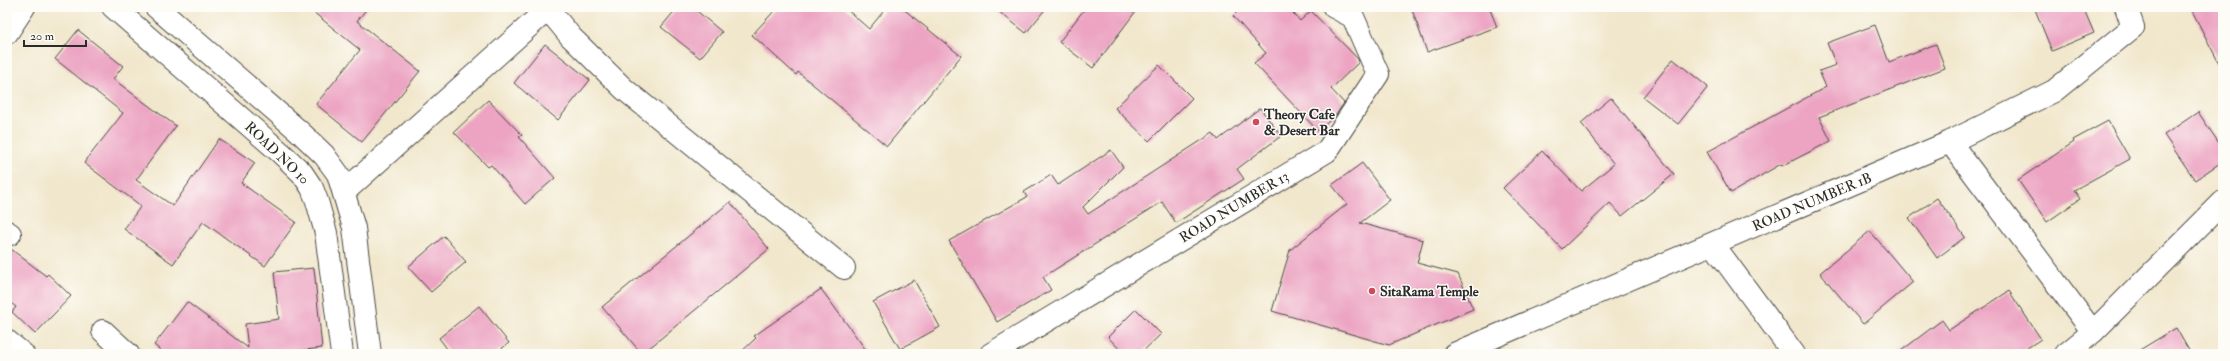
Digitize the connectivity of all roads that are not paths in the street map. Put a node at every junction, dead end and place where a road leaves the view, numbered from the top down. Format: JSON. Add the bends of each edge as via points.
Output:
{"nodes":[{"id":1,"x":24,"y":7,"type":"edge"},
{"id":2,"x":113,"y":7,"type":"edge"},
{"id":3,"x":156,"y":7,"type":"edge"},
{"id":4,"x":1334,"y":7,"type":"edge"},
{"id":5,"x":2126,"y":7,"type":"edge"},
{"id":6,"x":7,"y":34,"type":"edge"},
{"id":7,"x":1950,"y":142,"type":"junction"},
{"id":8,"x":344,"y":192,"type":"junction"},
{"id":9,"x":2223,"y":202,"type":"edge"},
{"id":10,"x":1713,"y":244,"type":"junction"},
{"id":11,"x":844,"y":268,"type":"dead end"},
{"id":12,"x":103,"y":331,"type":"dead end"},
{"id":13,"x":2093,"y":332,"type":"junction"},
{"id":14,"x":7,"y":341,"type":"edge"},
{"id":15,"x":23,"y":354,"type":"edge"},
{"id":16,"x":128,"y":354,"type":"edge"},
{"id":17,"x":342,"y":354,"type":"edge"},
{"id":18,"x":370,"y":354,"type":"edge"},
{"id":19,"x":991,"y":354,"type":"edge"},
{"id":20,"x":1454,"y":354,"type":"edge"},
{"id":21,"x":1794,"y":354,"type":"edge"},
{"id":22,"x":2066,"y":354,"type":"edge"}],
"edges":[{"from":1,"to":6,"type":"street"},
{"from":2,"to":17,"type":"street","name":"ROAD NO 10","via":[[281,152],[302,173],[312,188],[326,233]]},
{"from":3,"to":8,"type":"street","name":"ROAD NO 10","via":[[324,155],[338,174]]},
{"from":4,"to":19,"type":"street","name":"ROAD NUMBER 13","via":[[1352,17],[1378,74],[1326,151]]},
{"from":5,"to":7,"type":"street","name":"ROAD NUMBER 1B","via":[[2133,27],[2054,91]]},
{"from":7,"to":10,"type":"street","name":"ROAD NUMBER 1B"},
{"from":7,"to":13,"type":"street"},
{"from":8,"to":11,"type":"street","via":[[548,9],[571,37],[624,89]]},
{"from":8,"to":18,"type":"street","name":"ROAD NO 10","via":[[354,228]]},
{"from":9,"to":13,"type":"street"},
{"from":10,"to":20,"type":"street","name":"ROAD NUMBER 1B"},
{"from":10,"to":21,"type":"street"},
{"from":12,"to":16,"type":"street"},
{"from":13,"to":22,"type":"street"},
{"from":14,"to":15,"type":"street"}]}
